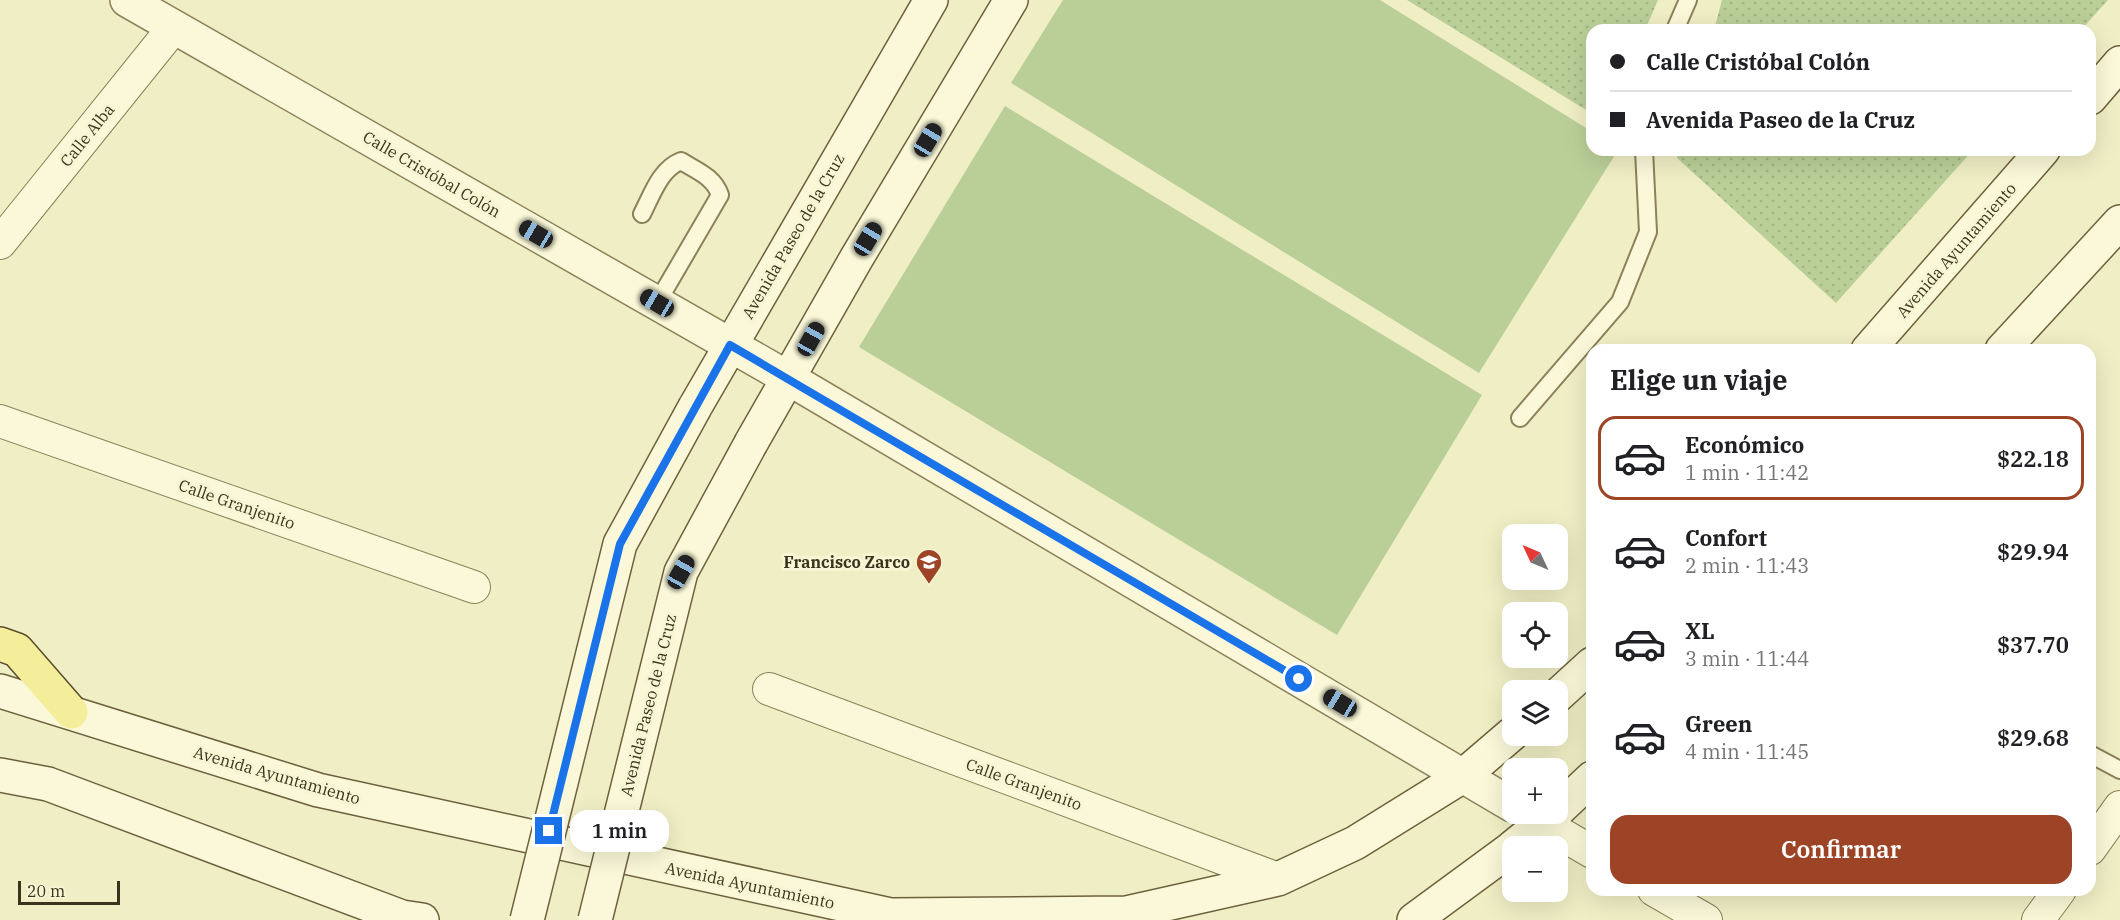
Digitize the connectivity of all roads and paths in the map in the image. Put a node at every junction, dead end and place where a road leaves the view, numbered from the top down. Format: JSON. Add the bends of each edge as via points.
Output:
{"nodes":[{"id":1,"x":127,"y":0,"type":"edge"},
{"id":2,"x":931,"y":0,"type":"edge"},
{"id":3,"x":1011,"y":0,"type":"edge"},
{"id":4,"x":1688,"y":0,"type":"edge"},
{"id":5,"x":1678,"y":24,"type":"edge"},
{"id":6,"x":174,"y":27,"type":"junction"},
{"id":7,"x":2120,"y":63,"type":"edge"},
{"id":8,"x":2096,"y":91,"type":"edge"},
{"id":9,"x":1644,"y":156,"type":"edge"},
{"id":10,"x":2038,"y":156,"type":"edge"},
{"id":11,"x":642,"y":214,"type":"dead end"},
{"id":12,"x":2120,"y":222,"type":"edge"},
{"id":13,"x":0,"y":243,"type":"edge"},
{"id":14,"x":657,"y":303,"type":"junction"},
{"id":15,"x":1873,"y":344,"type":"edge"},
{"id":16,"x":2008,"y":344,"type":"edge"},
{"id":17,"x":730,"y":345,"type":"junction"},
{"id":18,"x":788,"y":378,"type":"junction"},
{"id":19,"x":1520,"y":418,"type":"dead end"},
{"id":20,"x":0,"y":422,"type":"edge"},
{"id":21,"x":474,"y":587,"type":"dead end"},
{"id":22,"x":0,"y":644,"type":"edge"},
{"id":23,"x":1586,"y":669,"type":"edge"},
{"id":24,"x":1568,"y":686,"type":"edge"},
{"id":25,"x":769,"y":689,"type":"dead end"},
{"id":26,"x":0,"y":691,"type":"edge"},
{"id":27,"x":71,"y":712,"type":"junction"},
{"id":28,"x":1502,"y":743,"type":"edge"},
{"id":29,"x":2096,"y":757,"type":"edge"},
{"id":30,"x":2120,"y":770,"type":"edge"},
{"id":31,"x":0,"y":775,"type":"edge"},
{"id":32,"x":1463,"y":776,"type":"junction"},
{"id":33,"x":1586,"y":783,"type":"edge"},
{"id":34,"x":1568,"y":797,"type":"edge"},
{"id":35,"x":1502,"y":799,"type":"edge"},
{"id":36,"x":2120,"y":807,"type":"edge"},
{"id":37,"x":1536,"y":824,"type":"edge"},
{"id":38,"x":1556,"y":824,"type":"edge"},
{"id":39,"x":1524,"y":836,"type":"edge"},
{"id":40,"x":2096,"y":841,"type":"edge"},
{"id":41,"x":1586,"y":847,"type":"edge"},
{"id":42,"x":1502,"y":855,"type":"edge"},
{"id":43,"x":1278,"y":879,"type":"junction"},
{"id":44,"x":1664,"y":896,"type":"edge"},
{"id":45,"x":2056,"y":896,"type":"edge"},
{"id":46,"x":422,"y":920,"type":"edge"},
{"id":47,"x":527,"y":920,"type":"edge"},
{"id":48,"x":595,"y":920,"type":"edge"},
{"id":49,"x":1414,"y":920,"type":"edge"},
{"id":50,"x":1706,"y":920,"type":"edge"},
{"id":51,"x":2038,"y":920,"type":"edge"}],
"edges":[{"from":1,"to":6,"type":"main road","name":"Calle Cristóbal Colón"},
{"from":2,"to":17,"type":"main road","name":"Avenida Paseo de la Cruz"},
{"from":3,"to":18,"type":"main road","name":"Avenida Paseo de la Cruz"},
{"from":4,"to":5,"type":"lane"},
{"from":6,"to":13,"type":"street","name":"Calle Alba"},
{"from":6,"to":14,"type":"main road","name":"Calle Cristóbal Colón"},
{"from":7,"to":8,"type":"main road"},
{"from":9,"to":19,"type":"lane","via":[[1648,232],[1620,302]]},
{"from":10,"to":15,"type":"main road","name":"Avenida Ayuntamiento"},
{"from":11,"to":14,"type":"lane","via":[[665,171],[681,161],[717,185],[720,195]]},
{"from":12,"to":16,"type":"main road"},
{"from":14,"to":17,"type":"main road","name":"Calle Cristóbal Colón"},
{"from":17,"to":18,"type":"main road","name":"Calle Cristóbal Colón"},
{"from":17,"to":47,"type":"main road","name":"Avenida Paseo de la Cruz","bridge":true,"via":[[620,544]]},
{"from":18,"to":32,"type":"main road","name":"Calle Cristóbal Colón"},
{"from":18,"to":48,"type":"main road","name":"Avenida Paseo de la Cruz","bridge":true,"via":[[681,572]]},
{"from":20,"to":21,"type":"street","name":"Calle Granjenito"},
{"from":22,"to":27,"type":"main road","via":[[17,650]]},
{"from":23,"to":24,"type":"main road"},
{"from":25,"to":43,"type":"street","name":"Calle Granjenito"},
{"from":26,"to":27,"type":"main road","name":"Avenida Ayuntamiento"},
{"from":27,"to":43,"type":"main road","name":"Avenida Ayuntamiento","via":[[318,790],[891,915],[1126,913]]},
{"from":28,"to":32,"type":"main road","name":"Avenida Ayuntamiento"},
{"from":29,"to":30,"type":"lane"},
{"from":31,"to":46,"type":"main road","via":[[48,784],[402,917]]},
{"from":32,"to":35,"type":"main road","name":"Calle Cristóbal Colón"},
{"from":32,"to":43,"type":"main road","name":"Avenida Ayuntamiento","via":[[1355,843]]},
{"from":33,"to":34,"type":"main road"},
{"from":36,"to":40,"type":"street"},
{"from":37,"to":39,"type":"main road"},
{"from":38,"to":41,"type":"street"},
{"from":42,"to":49,"type":"main road"},
{"from":44,"to":50,"type":"street"},
{"from":45,"to":51,"type":"street"}]}
